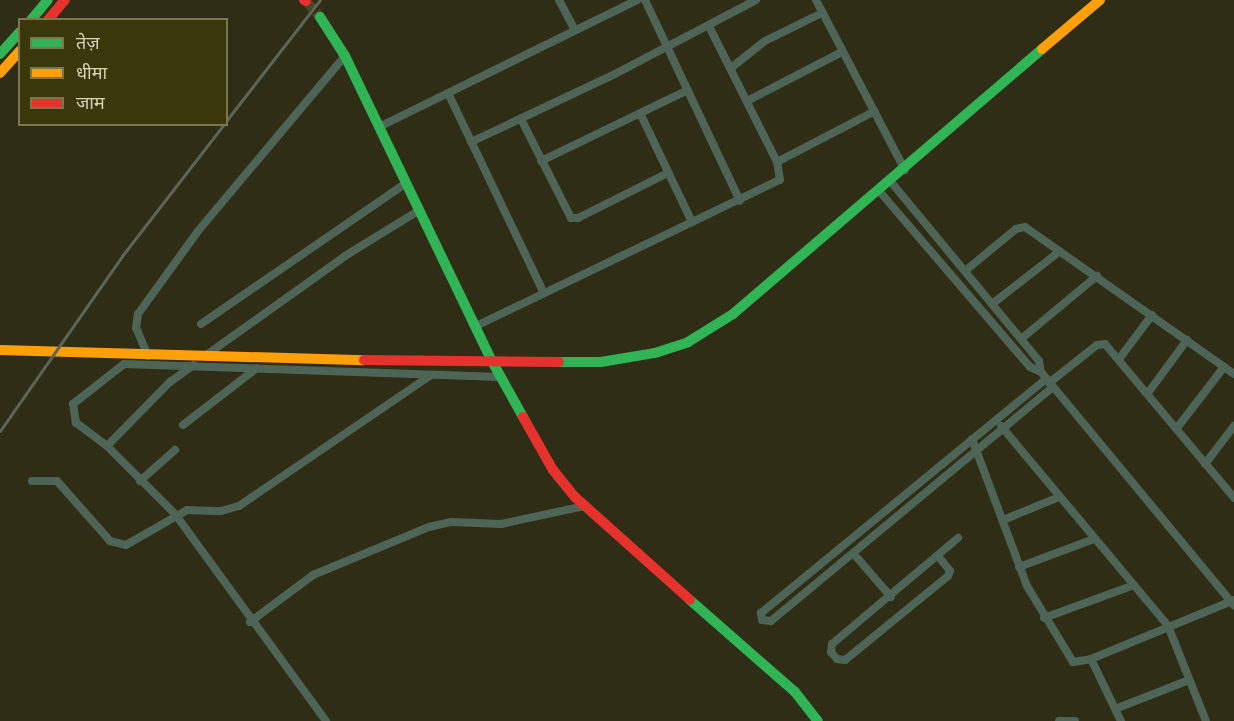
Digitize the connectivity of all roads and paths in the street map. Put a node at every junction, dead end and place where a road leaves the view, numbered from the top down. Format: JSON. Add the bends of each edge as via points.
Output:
{"nodes":[{"id":1,"x":48,"y":0,"type":"edge"},
{"id":2,"x":66,"y":0,"type":"edge"},
{"id":3,"x":559,"y":0,"type":"edge"},
{"id":4,"x":637,"y":0,"type":"edge"},
{"id":5,"x":645,"y":0,"type":"edge"},
{"id":6,"x":756,"y":0,"type":"edge"},
{"id":7,"x":816,"y":0,"type":"edge"},
{"id":8,"x":1100,"y":0,"type":"edge"},
{"id":9,"x":822,"y":13,"type":"junction"},
{"id":10,"x":320,"y":17,"type":"tunnel mouth"},
{"id":11,"x":33,"y":18,"type":"edge"},
{"id":12,"x":50,"y":18,"type":"edge"},
{"id":13,"x":709,"y":26,"type":"junction"},
{"id":14,"x":575,"y":30,"type":"junction"},
{"id":15,"x":18,"y":34,"type":"edge"},
{"id":16,"x":668,"y":47,"type":"junction"},
{"id":17,"x":842,"y":52,"type":"junction"},
{"id":18,"x":18,"y":53,"type":"edge"},
{"id":19,"x":0,"y":54,"type":"edge"},
{"id":20,"x":345,"y":56,"type":"junction"},
{"id":21,"x":730,"y":68,"type":"junction"},
{"id":22,"x":0,"y":73,"type":"edge"},
{"id":23,"x":688,"y":90,"type":"junction"},
{"id":24,"x":448,"y":93,"type":"junction"},
{"id":25,"x":747,"y":101,"type":"junction"},
{"id":26,"x":875,"y":111,"type":"junction"},
{"id":27,"x":640,"y":113,"type":"junction"},
{"id":28,"x":521,"y":119,"type":"junction"},
{"id":29,"x":379,"y":127,"type":"junction"},
{"id":30,"x":471,"y":142,"type":"junction"},
{"id":31,"x":541,"y":161,"type":"junction"},
{"id":32,"x":777,"y":162,"type":"junction"},
{"id":33,"x":905,"y":170,"type":"junction"},
{"id":34,"x":669,"y":173,"type":"junction"},
{"id":35,"x":891,"y":182,"type":"junction"},
{"id":36,"x":405,"y":184,"type":"junction"},
{"id":37,"x":880,"y":192,"type":"junction"},
{"id":38,"x":740,"y":201,"type":"junction"},
{"id":39,"x":418,"y":211,"type":"junction"},
{"id":40,"x":692,"y":222,"type":"junction"},
{"id":41,"x":1060,"y":251,"type":"junction"},
{"id":42,"x":965,"y":271,"type":"junction"},
{"id":43,"x":1097,"y":276,"type":"junction"},
{"id":44,"x":544,"y":293,"type":"junction"},
{"id":45,"x":992,"y":304,"type":"junction"},
{"id":46,"x":1152,"y":315,"type":"junction"},
{"id":47,"x":201,"y":324,"type":"dead end"},
{"id":48,"x":476,"y":326,"type":"junction"},
{"id":49,"x":1021,"y":339,"type":"junction"},
{"id":50,"x":1187,"y":340,"type":"junction"},
{"id":51,"x":0,"y":350,"type":"edge"},
{"id":52,"x":1119,"y":358,"type":"junction"},
{"id":53,"x":493,"y":363,"type":"junction"},
{"id":54,"x":152,"y":364,"type":"junction"},
{"id":55,"x":193,"y":365,"type":"junction"},
{"id":56,"x":1224,"y":367,"type":"junction"},
{"id":57,"x":257,"y":368,"type":"junction"},
{"id":58,"x":1234,"y":374,"type":"edge"},
{"id":59,"x":432,"y":375,"type":"junction"},
{"id":60,"x":500,"y":377,"type":"junction"},
{"id":61,"x":1047,"y":380,"type":"junction"},
{"id":62,"x":1148,"y":393,"type":"junction"},
{"id":63,"x":996,"y":420,"type":"junction"},
{"id":64,"x":183,"y":424,"type":"dead end"},
{"id":65,"x":1234,"y":426,"type":"edge"},
{"id":66,"x":1003,"y":428,"type":"junction"},
{"id":67,"x":1177,"y":428,"type":"junction"},
{"id":68,"x":972,"y":439,"type":"junction"},
{"id":69,"x":107,"y":446,"type":"junction"},
{"id":70,"x":175,"y":450,"type":"dead end"},
{"id":71,"x":976,"y":451,"type":"junction"},
{"id":72,"x":1205,"y":464,"type":"junction"},
{"id":73,"x":32,"y":481,"type":"dead end"},
{"id":74,"x":140,"y":481,"type":"junction"},
{"id":75,"x":1059,"y":497,"type":"junction"},
{"id":76,"x":1234,"y":498,"type":"edge"},
{"id":77,"x":584,"y":506,"type":"junction"},
{"id":78,"x":176,"y":515,"type":"junction"},
{"id":79,"x":1003,"y":520,"type":"junction"},
{"id":80,"x":958,"y":538,"type":"dead end"},
{"id":81,"x":1094,"y":539,"type":"junction"},
{"id":82,"x":853,"y":553,"type":"junction"},
{"id":83,"x":938,"y":556,"type":"junction"},
{"id":84,"x":1019,"y":567,"type":"junction"},
{"id":85,"x":1134,"y":585,"type":"junction"},
{"id":86,"x":891,"y":597,"type":"junction"},
{"id":87,"x":1233,"y":602,"type":"edge"},
{"id":88,"x":1044,"y":618,"type":"junction"},
{"id":89,"x":250,"y":622,"type":"junction"},
{"id":90,"x":1168,"y":626,"type":"junction"},
{"id":91,"x":1091,"y":658,"type":"junction"},
{"id":92,"x":1189,"y":680,"type":"junction"},
{"id":93,"x":1115,"y":709,"type":"junction"},
{"id":94,"x":326,"y":721,"type":"edge"},
{"id":95,"x":818,"y":721,"type":"edge"},
{"id":96,"x":1059,"y":721,"type":"edge"},
{"id":97,"x":1075,"y":721,"type":"edge"},
{"id":98,"x":1121,"y":721,"type":"edge"},
{"id":99,"x":1206,"y":721,"type":"edge"}],
"edges":[{"from":1,"to":11,"type":"main road"},
{"from":2,"to":12,"type":"main road"},
{"from":3,"to":14,"type":"street"},
{"from":4,"to":14,"type":"street"},
{"from":5,"to":16,"type":"street"},
{"from":6,"to":13,"type":"street"},
{"from":7,"to":9,"type":"street"},
{"from":8,"to":33,"type":"main road"},
{"from":9,"to":17,"type":"street"},
{"from":9,"to":21,"type":"street","via":[[765,41]]},
{"from":10,"to":20,"type":"main road"},
{"from":13,"to":16,"type":"street"},
{"from":13,"to":21,"type":"street"},
{"from":14,"to":24,"type":"street"},
{"from":15,"to":19,"type":"main road"},
{"from":16,"to":23,"type":"street"},
{"from":16,"to":28,"type":"street"},
{"from":17,"to":25,"type":"street"},
{"from":17,"to":26,"type":"street"},
{"from":18,"to":22,"type":"main road"},
{"from":20,"to":29,"type":"main road"},
{"from":20,"to":54,"type":"street","via":[[198,231],[138,314],[136,328]]},
{"from":21,"to":25,"type":"street"},
{"from":23,"to":27,"type":"street"},
{"from":23,"to":38,"type":"street"},
{"from":24,"to":29,"type":"street"},
{"from":24,"to":30,"type":"street"},
{"from":25,"to":32,"type":"street"},
{"from":26,"to":32,"type":"street"},
{"from":26,"to":33,"type":"street"},
{"from":27,"to":31,"type":"street"},
{"from":27,"to":34,"type":"street"},
{"from":28,"to":30,"type":"street"},
{"from":28,"to":31,"type":"street"},
{"from":29,"to":36,"type":"main road"},
{"from":30,"to":44,"type":"street"},
{"from":31,"to":34,"type":"street","via":[[568,215],[574,219]]},
{"from":32,"to":38,"type":"street","via":[[782,177],[777,184]]},
{"from":33,"to":35,"type":"main road"},
{"from":34,"to":40,"type":"street"},
{"from":35,"to":37,"type":"main road"},
{"from":35,"to":42,"type":"street"},
{"from":36,"to":39,"type":"main road"},
{"from":36,"to":47,"type":"street"},
{"from":37,"to":53,"type":"main road","via":[[733,314],[688,342],[638,357],[601,362]]},
{"from":37,"to":61,"type":"street","via":[[1030,367]]},
{"from":38,"to":40,"type":"street"},
{"from":39,"to":48,"type":"main road"},
{"from":39,"to":55,"type":"street","via":[[345,256]]},
{"from":40,"to":44,"type":"street"},
{"from":41,"to":42,"type":"street","via":[[1020,227]]},
{"from":41,"to":43,"type":"street"},
{"from":41,"to":45,"type":"street"},
{"from":42,"to":45,"type":"street"},
{"from":43,"to":46,"type":"street"},
{"from":43,"to":49,"type":"street"},
{"from":44,"to":48,"type":"street"},
{"from":45,"to":49,"type":"street"},
{"from":46,"to":50,"type":"street"},
{"from":46,"to":52,"type":"street"},
{"from":48,"to":53,"type":"main road"},
{"from":49,"to":61,"type":"street","via":[[1038,360]]},
{"from":50,"to":56,"type":"street"},
{"from":50,"to":62,"type":"street"},
{"from":51,"to":53,"type":"main road"},
{"from":52,"to":61,"type":"street","via":[[1105,344],[1098,345]]},
{"from":52,"to":62,"type":"street"},
{"from":53,"to":60,"type":"main road"},
{"from":54,"to":55,"type":"street"},
{"from":54,"to":69,"type":"street","via":[[119,366],[73,404],[76,423]]},
{"from":55,"to":57,"type":"street"},
{"from":55,"to":69,"type":"street","via":[[170,382]]},
{"from":56,"to":58,"type":"street"},
{"from":56,"to":67,"type":"street"},
{"from":57,"to":59,"type":"street"},
{"from":57,"to":64,"type":"street"},
{"from":59,"to":60,"type":"street"},
{"from":59,"to":78,"type":"street","via":[[239,506],[221,511],[187,510]]},
{"from":60,"to":77,"type":"main road","via":[[553,470]]},
{"from":61,"to":63,"type":"street"},
{"from":61,"to":66,"type":"street"},
{"from":61,"to":87,"type":"street"},
{"from":62,"to":67,"type":"street"},
{"from":63,"to":66,"type":"street"},
{"from":63,"to":68,"type":"street"},
{"from":65,"to":72,"type":"street"},
{"from":66,"to":71,"type":"street"},
{"from":66,"to":75,"type":"street"},
{"from":67,"to":72,"type":"street"},
{"from":68,"to":71,"type":"street"},
{"from":68,"to":82,"type":"street","via":[[761,613],[762,620],[771,621]]},
{"from":69,"to":74,"type":"street"},
{"from":70,"to":74,"type":"street"},
{"from":71,"to":79,"type":"street"},
{"from":71,"to":82,"type":"street"},
{"from":72,"to":76,"type":"street"},
{"from":73,"to":78,"type":"street","via":[[57,481],[115,544],[126,545]]},
{"from":74,"to":78,"type":"street"},
{"from":75,"to":79,"type":"street"},
{"from":75,"to":81,"type":"street"},
{"from":77,"to":89,"type":"street","via":[[501,524],[451,522],[429,527],[313,575]]},
{"from":77,"to":95,"type":"main road","via":[[745,645],[795,692]]},
{"from":78,"to":89,"type":"street"},
{"from":79,"to":84,"type":"street"},
{"from":80,"to":83,"type":"street"},
{"from":81,"to":84,"type":"street"},
{"from":81,"to":85,"type":"street"},
{"from":82,"to":86,"type":"street"},
{"from":83,"to":86,"type":"street"},
{"from":83,"to":86,"type":"street","via":[[950,571],[948,576],[845,660],[837,659],[831,652],[832,645]]},
{"from":84,"to":88,"type":"street"},
{"from":85,"to":88,"type":"street"},
{"from":85,"to":90,"type":"street"},
{"from":87,"to":90,"type":"street"},
{"from":88,"to":91,"type":"street","via":[[1073,662]]},
{"from":89,"to":94,"type":"street"},
{"from":90,"to":91,"type":"street"},
{"from":90,"to":92,"type":"street"},
{"from":91,"to":93,"type":"street"},
{"from":92,"to":93,"type":"street"},
{"from":92,"to":99,"type":"street"},
{"from":93,"to":98,"type":"street"},
{"from":96,"to":97,"type":"street"}]}
